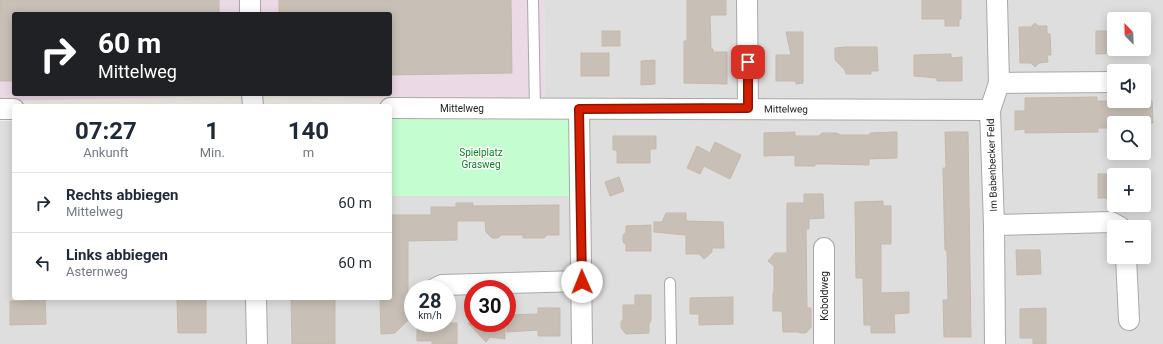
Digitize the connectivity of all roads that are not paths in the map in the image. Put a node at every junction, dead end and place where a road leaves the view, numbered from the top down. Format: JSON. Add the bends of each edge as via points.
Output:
{"nodes":[{"id":1,"x":250,"y":0,"type":"edge"},
{"id":2,"x":533,"y":0,"type":"edge"},
{"id":3,"x":747,"y":0,"type":"edge"},
{"id":4,"x":998,"y":0,"type":"edge"},
{"id":5,"x":250,"y":12,"type":"edge"},
{"id":6,"x":1107,"y":82,"type":"edge"},
{"id":7,"x":999,"y":83,"type":"junction"},
{"id":8,"x":392,"y":108,"type":"edge"},
{"id":9,"x":534,"y":108,"type":"junction"},
{"id":10,"x":748,"y":108,"type":"junction"},
{"id":11,"x":0,"y":109,"type":"edge"},
{"id":12,"x":12,"y":109,"type":"edge"},
{"id":13,"x":579,"y":109,"type":"junction"},
{"id":14,"x":990,"y":110,"type":"junction"},
{"id":15,"x":1107,"y":222,"type":"edge"},
{"id":16,"x":994,"y":225,"type":"junction"},
{"id":17,"x":824,"y":248,"type":"dead end"},
{"id":18,"x":1126,"y":264,"type":"edge"},
{"id":19,"x":582,"y":282,"type":"junction"},
{"id":20,"x":670,"y":283,"type":"dead end"},
{"id":21,"x":456,"y":285,"type":"edge"},
{"id":22,"x":256,"y":300,"type":"edge"},
{"id":23,"x":1128,"y":320,"type":"dead end"},
{"id":24,"x":257,"y":344,"type":"edge"},
{"id":25,"x":582,"y":344,"type":"edge"},
{"id":26,"x":671,"y":344,"type":"edge"},
{"id":27,"x":824,"y":344,"type":"edge"},
{"id":28,"x":995,"y":344,"type":"edge"}],
"edges":[{"from":1,"to":5,"type":"street"},
{"from":2,"to":9,"type":"lane"},
{"from":3,"to":10,"type":"street"},
{"from":4,"to":7,"type":"street","name":"Im Babenbecker Feld"},
{"from":6,"to":7,"type":"street"},
{"from":7,"to":14,"type":"street","name":"Im Babenbecker Feld"},
{"from":8,"to":9,"type":"street","name":"Mittelweg"},
{"from":9,"to":13,"type":"street","name":"Mittelweg"},
{"from":10,"to":13,"type":"street","name":"Mittelweg"},
{"from":10,"to":14,"type":"street","name":"Mittelweg"},
{"from":11,"to":12,"type":"street"},
{"from":13,"to":19,"type":"street"},
{"from":14,"to":16,"type":"street","name":"Im Babenbecker Feld"},
{"from":15,"to":16,"type":"street","name":"Im Babenbecker Feld"},
{"from":16,"to":28,"type":"street","name":"Im Babenbecker Feld"},
{"from":17,"to":27,"type":"street","name":"Koboldweg"},
{"from":18,"to":23,"type":"street"},
{"from":19,"to":21,"type":"street"},
{"from":19,"to":25,"type":"street"},
{"from":20,"to":26,"type":"lane"},
{"from":22,"to":24,"type":"street"}]}
